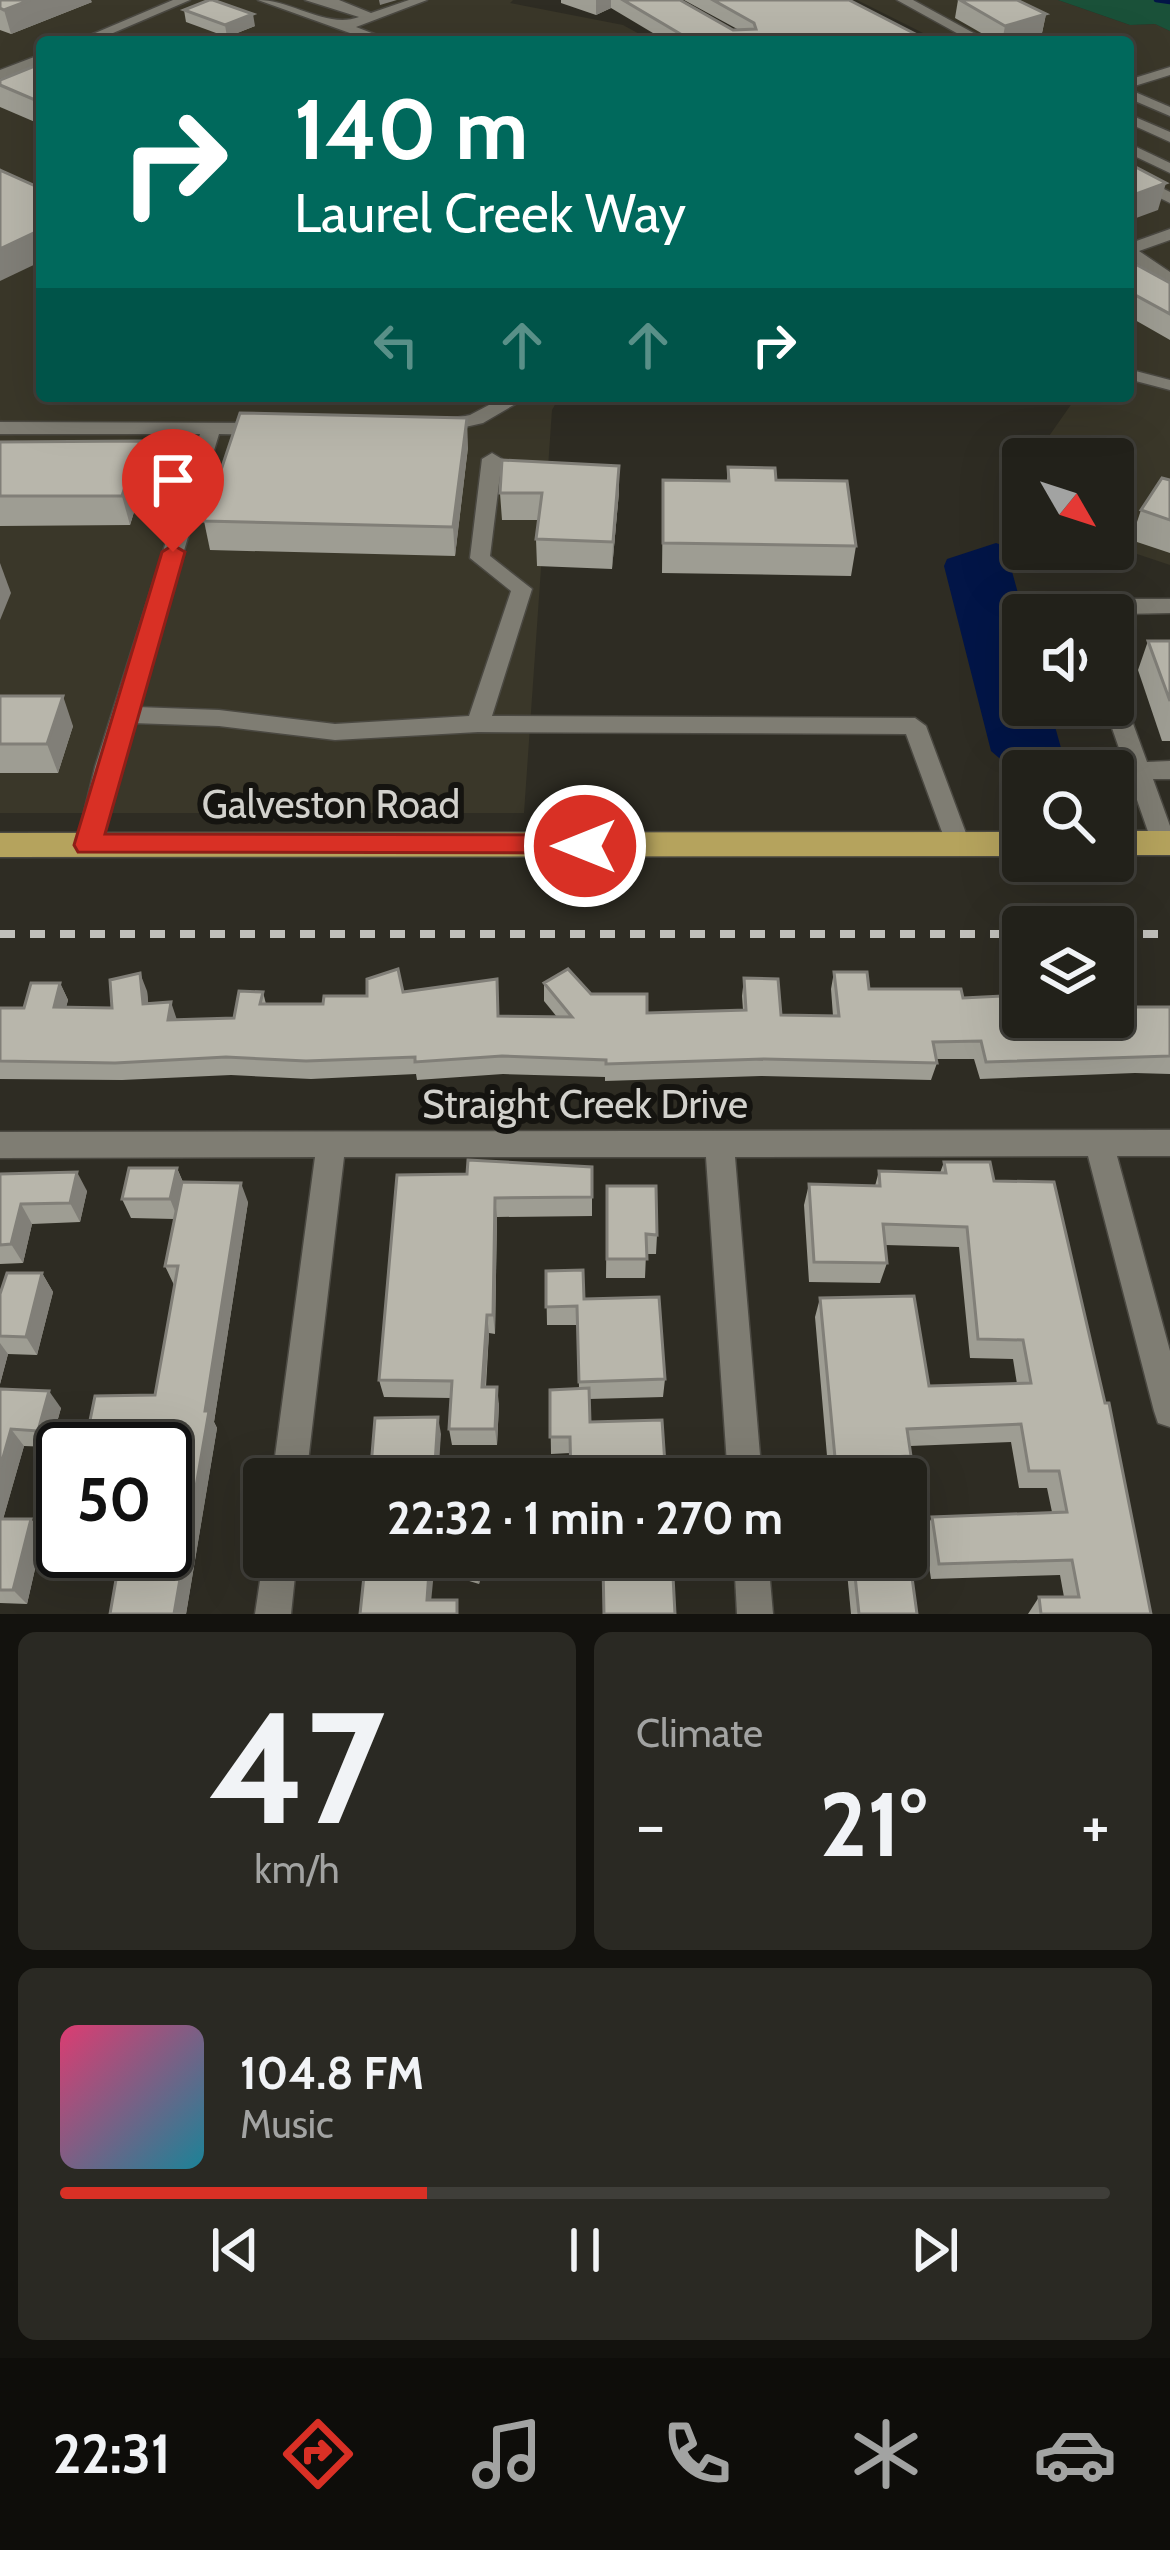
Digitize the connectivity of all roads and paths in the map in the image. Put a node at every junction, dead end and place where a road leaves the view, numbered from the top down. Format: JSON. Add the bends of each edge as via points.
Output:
{"nodes":[{"id":1,"x":184,"y":0,"type":"edge"},
{"id":2,"x":311,"y":0,"type":"edge"},
{"id":3,"x":421,"y":0,"type":"edge"},
{"id":4,"x":903,"y":0,"type":"edge"},
{"id":5,"x":270,"y":1,"type":"edge"},
{"id":6,"x":337,"y":2,"type":"edge"},
{"id":7,"x":371,"y":17,"type":"junction"},
{"id":8,"x":344,"y":27,"type":"junction"},
{"id":9,"x":96,"y":36,"type":"edge"},
{"id":10,"x":370,"y":36,"type":"edge"},
{"id":11,"x":972,"y":36,"type":"edge"},
{"id":12,"x":36,"y":60,"type":"edge"},
{"id":13,"x":1170,"y":71,"type":"edge"},
{"id":14,"x":0,"y":75,"type":"edge"},
{"id":15,"x":1134,"y":86,"type":"edge"},
{"id":16,"x":1134,"y":92,"type":"edge"},
{"id":17,"x":1170,"y":112,"type":"edge"},
{"id":18,"x":1134,"y":121,"type":"edge"},
{"id":19,"x":1170,"y":138,"type":"edge"},
{"id":20,"x":1134,"y":154,"type":"edge"},
{"id":21,"x":1170,"y":169,"type":"edge"},
{"id":22,"x":1134,"y":179,"type":"edge"},
{"id":23,"x":1170,"y":198,"type":"edge"},
{"id":24,"x":1170,"y":234,"type":"edge"},
{"id":25,"x":1134,"y":248,"type":"edge"},
{"id":26,"x":1134,"y":254,"type":"edge"},
{"id":27,"x":1170,"y":279,"type":"edge"},
{"id":28,"x":1134,"y":376,"type":"edge"},
{"id":29,"x":1170,"y":385,"type":"edge"},
{"id":30,"x":509,"y":402,"type":"edge"},
{"id":31,"x":0,"y":428,"type":"edge"},
{"id":32,"x":415,"y":428,"type":"edge"},
{"id":33,"x":278,"y":429,"type":"edge"},
{"id":34,"x":211,"y":430,"type":"junction"},
{"id":35,"x":492,"y":459,"type":"dead end"},
{"id":36,"x":1134,"y":606,"type":"edge"},
{"id":37,"x":1170,"y":606,"type":"edge"},
{"id":38,"x":124,"y":715,"type":"junction"},
{"id":39,"x":478,"y":724,"type":"junction"},
{"id":40,"x":1123,"y":726,"type":"edge"},
{"id":41,"x":1138,"y":770,"type":"junction"},
{"id":42,"x":1170,"y":770,"type":"edge"},
{"id":43,"x":1134,"y":843,"type":"edge"},
{"id":44,"x":1167,"y":843,"type":"edge"},
{"id":45,"x":958,"y":844,"type":"junction"},
{"id":46,"x":1002,"y":844,"type":"edge"},
{"id":47,"x":0,"y":845,"type":"edge"},
{"id":48,"x":88,"y":845,"type":"junction"},
{"id":49,"x":332,"y":1143,"type":"junction"},
{"id":50,"x":719,"y":1143,"type":"junction"},
{"id":51,"x":1170,"y":1143,"type":"edge"},
{"id":52,"x":1099,"y":1144,"type":"junction"},
{"id":53,"x":0,"y":1145,"type":"edge"},
{"id":54,"x":1170,"y":1411,"type":"edge"},
{"id":55,"x":292,"y":1458,"type":"edge"},
{"id":56,"x":743,"y":1458,"type":"edge"},
{"id":57,"x":277,"y":1578,"type":"edge"},
{"id":58,"x":752,"y":1578,"type":"edge"},
{"id":59,"x":273,"y":1614,"type":"edge"},
{"id":60,"x":755,"y":1614,"type":"edge"}],
"edges":[{"from":1,"to":9,"type":"street"},
{"from":2,"to":6,"type":"street"},
{"from":3,"to":7,"type":"street"},
{"from":4,"to":11,"type":"street"},
{"from":5,"to":8,"type":"street"},
{"from":6,"to":7,"type":"street"},
{"from":7,"to":8,"type":"street"},
{"from":8,"to":10,"type":"street"},
{"from":12,"to":14,"type":"street"},
{"from":13,"to":15,"type":"street"},
{"from":16,"to":17,"type":"street"},
{"from":18,"to":19,"type":"street"},
{"from":20,"to":21,"type":"street"},
{"from":22,"to":23,"type":"street"},
{"from":24,"to":25,"type":"street"},
{"from":26,"to":27,"type":"street"},
{"from":28,"to":29,"type":"street"},
{"from":30,"to":32,"type":"street","via":[[476,419]]},
{"from":31,"to":34,"type":"street"},
{"from":33,"to":34,"type":"street"},
{"from":34,"to":38,"type":"street"},
{"from":35,"to":39,"type":"street","via":[[480,558],[522,590]]},
{"from":36,"to":37,"type":"street"},
{"from":38,"to":39,"type":"street","via":[[335,732]]},
{"from":38,"to":48,"type":"street"},
{"from":39,"to":45,"type":"street","via":[[915,726]]},
{"from":40,"to":41,"type":"street"},
{"from":41,"to":42,"type":"street"},
{"from":41,"to":44,"type":"street"},
{"from":43,"to":44,"type":"main road"},
{"from":45,"to":46,"type":"main road","name":"Galveston Road"},
{"from":45,"to":48,"type":"main road","name":"Galveston Road"},
{"from":47,"to":48,"type":"main road","name":"Galveston Road"},
{"from":49,"to":50,"type":"street","name":"Straight Creek Drive"},
{"from":49,"to":53,"type":"street","name":"Straight Creek Drive"},
{"from":49,"to":55,"type":"street"},
{"from":50,"to":52,"type":"street","name":"Straight Creek Drive"},
{"from":50,"to":56,"type":"street"},
{"from":51,"to":52,"type":"street","name":"Straight Creek Drive"},
{"from":52,"to":54,"type":"street"},
{"from":57,"to":59,"type":"street"},
{"from":58,"to":60,"type":"street"}]}
